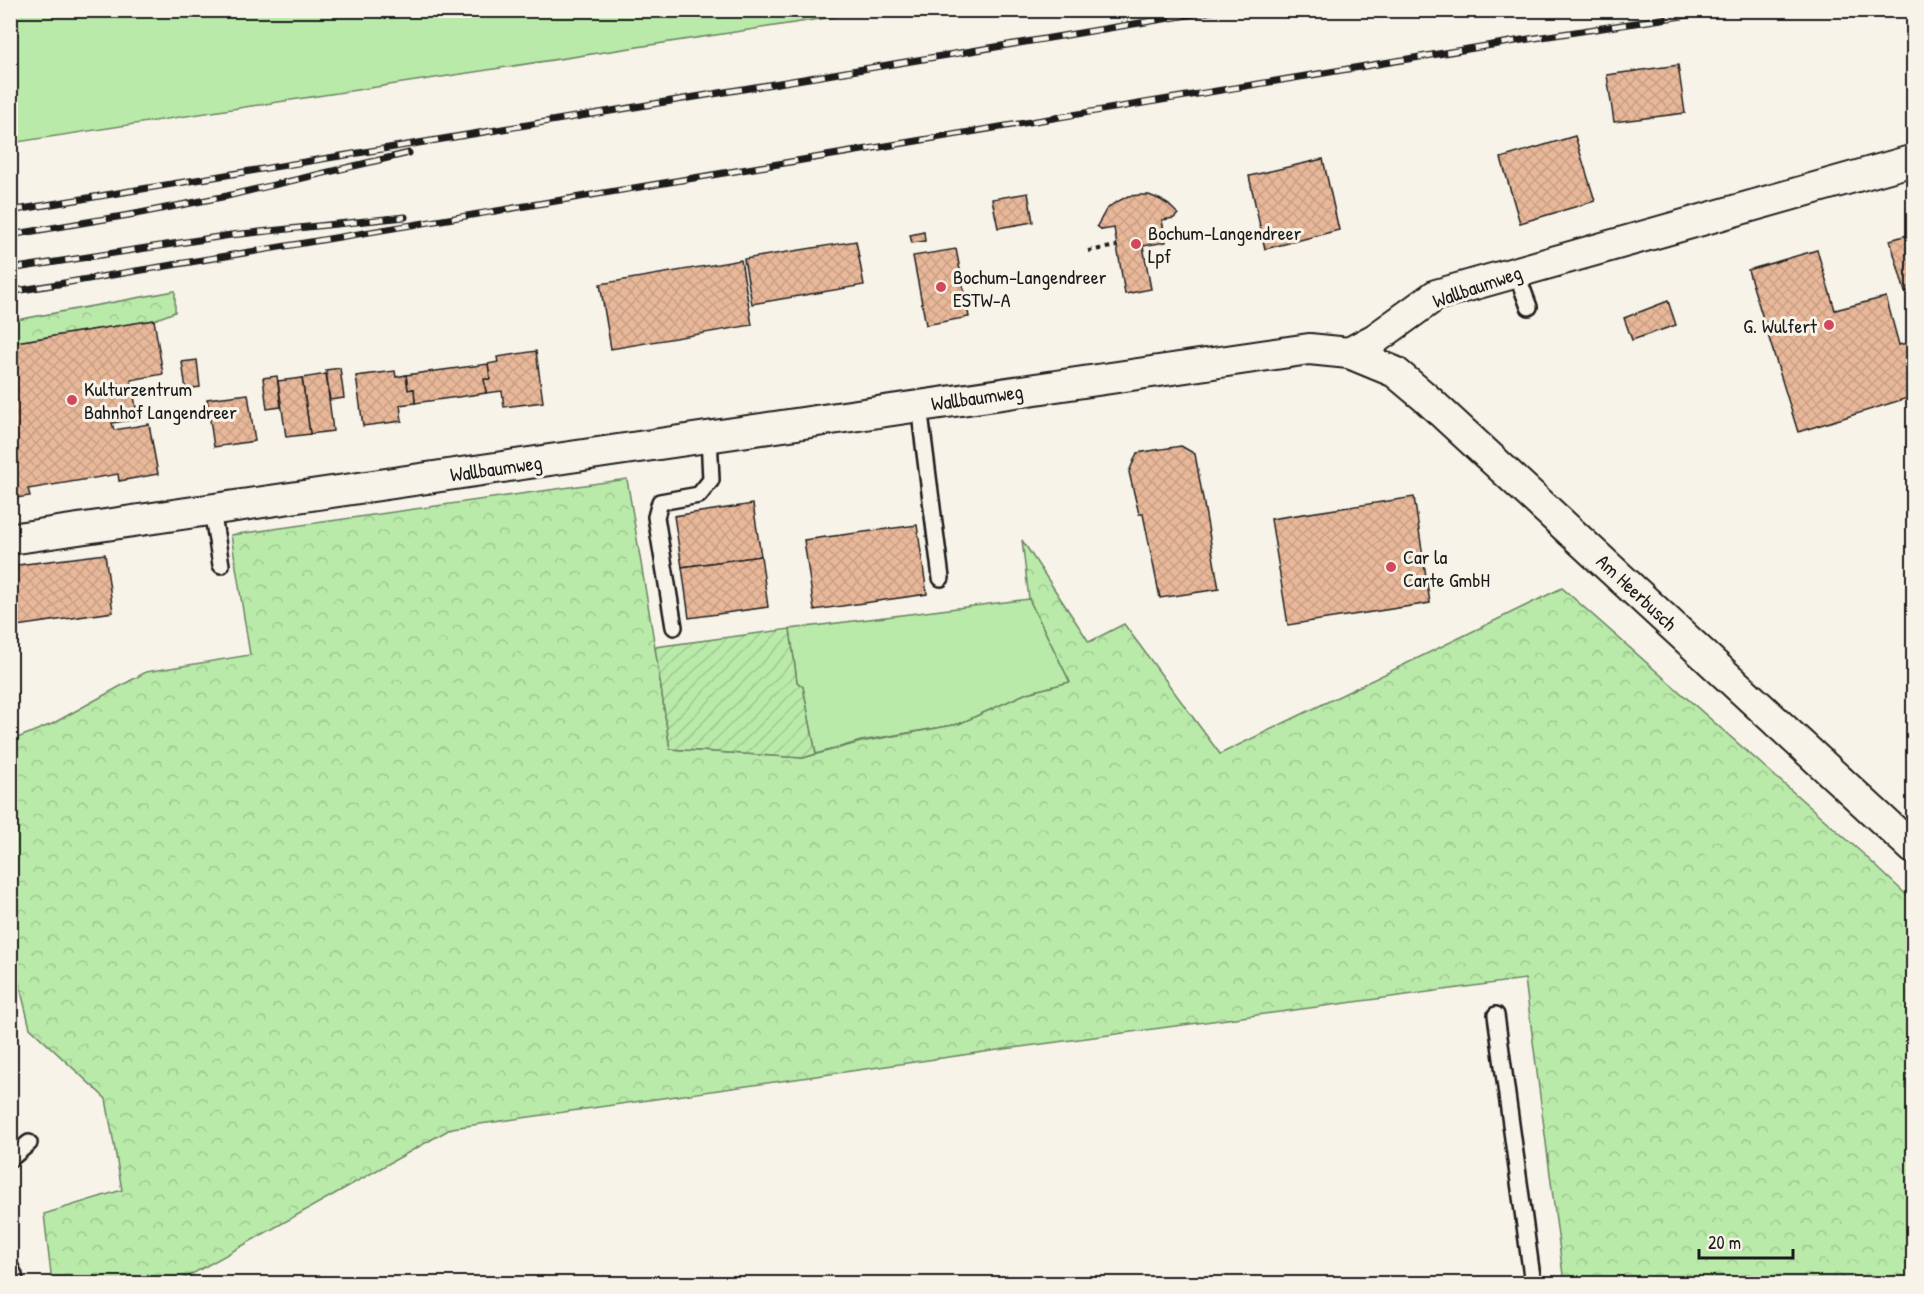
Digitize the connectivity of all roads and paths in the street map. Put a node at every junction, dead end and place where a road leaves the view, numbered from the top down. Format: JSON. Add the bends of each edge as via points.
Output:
{"nodes":[{"id":1,"x":1914,"y":160,"type":"edge"},
{"id":2,"x":1117,"y":246,"type":"dead end"},
{"id":3,"x":1088,"y":251,"type":"dead end"},
{"id":4,"x":1516,"y":272,"type":"junction"},
{"id":5,"x":1529,"y":307,"type":"dead end"},
{"id":6,"x":1349,"y":353,"type":"junction"},
{"id":7,"x":919,"y":406,"type":"junction"},
{"id":8,"x":709,"y":436,"type":"junction"},
{"id":9,"x":212,"y":510,"type":"junction"},
{"id":10,"x":10,"y":539,"type":"edge"},
{"id":11,"x":221,"y":564,"type":"dead end"},
{"id":12,"x":941,"y":578,"type":"dead end"},
{"id":13,"x":674,"y":627,"type":"dead end"},
{"id":14,"x":1914,"y":849,"type":"edge"},
{"id":15,"x":1496,"y":1015,"type":"dead end"},
{"id":16,"x":29,"y":1143,"type":"dead end"},
{"id":17,"x":10,"y":1159,"type":"edge"},
{"id":18,"x":10,"y":1267,"type":"edge"},
{"id":19,"x":15,"y":1284,"type":"edge"},
{"id":20,"x":1533,"y":1284,"type":"edge"}],
"edges":[{"from":1,"to":4,"type":"street","name":"Wallbaumweg"},
{"from":2,"to":3,"type":"path"},
{"from":4,"to":5,"type":"lane"},
{"from":4,"to":6,"type":"street","name":"Wallbaumweg","via":[[1436,296]]},
{"from":6,"to":7,"type":"street","name":"Wallbaumweg","via":[[1309,349]]},
{"from":6,"to":14,"type":"street","name":"Am Heerbusch","via":[[1395,372],[1426,398]]},
{"from":7,"to":8,"type":"street","name":"Wallbaumweg"},
{"from":7,"to":12,"type":"lane"},
{"from":8,"to":9,"type":"street","name":"Wallbaumweg"},
{"from":8,"to":13,"type":"lane","via":[[711,480],[699,495],[660,502],[656,517]]},
{"from":9,"to":10,"type":"street","name":"Wallbaumweg"},
{"from":9,"to":11,"type":"lane"},
{"from":15,"to":20,"type":"lane"},
{"from":16,"to":17,"type":"lane"},
{"from":18,"to":19,"type":"lane"}]}
